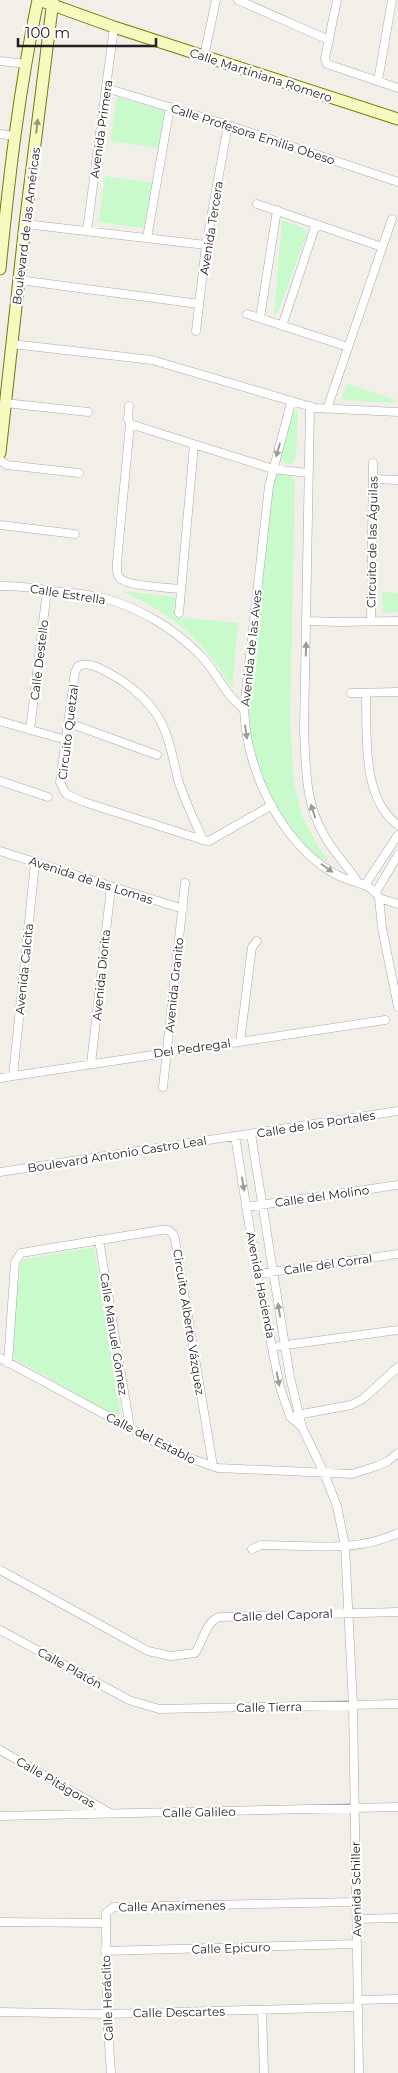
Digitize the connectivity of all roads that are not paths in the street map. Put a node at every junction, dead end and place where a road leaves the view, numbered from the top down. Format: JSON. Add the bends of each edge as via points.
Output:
{"nodes":[{"id":1,"x":39,"y":0,"type":"edge"},
{"id":2,"x":216,"y":0,"type":"edge"},
{"id":3,"x":238,"y":0,"type":"edge"},
{"id":4,"x":336,"y":0,"type":"edge"},
{"id":5,"x":392,"y":0,"type":"edge"},
{"id":6,"x":53,"y":3,"type":"edge"},
{"id":7,"x":114,"y":27,"type":"junction"},
{"id":8,"x":329,"y":40,"type":"junction"},
{"id":9,"x":204,"y":56,"type":"junction"},
{"id":10,"x":0,"y":61,"type":"edge"},
{"id":11,"x":25,"y":64,"type":"junction"},
{"id":12,"x":378,"y":81,"type":"junction"},
{"id":13,"x":106,"y":88,"type":"junction"},
{"id":14,"x":398,"y":88,"type":"edge"},
{"id":15,"x":170,"y":107,"type":"junction"},
{"id":16,"x":398,"y":119,"type":"edge"},
{"id":17,"x":228,"y":125,"type":"junction"},
{"id":18,"x":0,"y":134,"type":"edge"},
{"id":19,"x":14,"y":136,"type":"junction"},
{"id":20,"x":398,"y":182,"type":"edge"},
{"id":21,"x":257,"y":204,"type":"dead end"},
{"id":22,"x":277,"y":210,"type":"junction"},
{"id":23,"x":3,"y":211,"type":"edge"},
{"id":24,"x":392,"y":218,"type":"dead end"},
{"id":25,"x":25,"y":224,"type":"junction"},
{"id":26,"x":316,"y":224,"type":"junction"},
{"id":27,"x":87,"y":231,"type":"junction"},
{"id":28,"x":147,"y":238,"type":"junction"},
{"id":29,"x":206,"y":246,"type":"junction"},
{"id":30,"x":382,"y":247,"type":"junction"},
{"id":31,"x":0,"y":269,"type":"edge"},
{"id":32,"x":19,"y":280,"type":"junction"},
{"id":33,"x":199,"y":304,"type":"junction"},
{"id":34,"x":247,"y":314,"type":"dead end"},
{"id":35,"x":260,"y":318,"type":"junction"},
{"id":36,"x":282,"y":326,"type":"junction"},
{"id":37,"x":196,"y":331,"type":"dead end"},
{"id":38,"x":12,"y":344,"type":"junction"},
{"id":39,"x":348,"y":347,"type":"junction"},
{"id":40,"x":5,"y":403,"type":"junction"},
{"id":41,"x":291,"y":403,"type":"junction"},
{"id":42,"x":129,"y":406,"type":"dead end"},
{"id":43,"x":310,"y":406,"type":"junction"},
{"id":44,"x":327,"y":409,"type":"junction"},
{"id":45,"x":88,"y":412,"type":"dead end"},
{"id":46,"x":398,"y":412,"type":"edge"},
{"id":47,"x":130,"y":424,"type":"junction"},
{"id":48,"x":194,"y":445,"type":"junction"},
{"id":49,"x":0,"y":453,"type":"edge"},
{"id":50,"x":0,"y":460,"type":"edge"},
{"id":51,"x":373,"y":463,"type":"dead end"},
{"id":52,"x":272,"y":469,"type":"junction"},
{"id":53,"x":79,"y":472,"type":"dead end"},
{"id":54,"x":308,"y":473,"type":"junction"},
{"id":55,"x":373,"y":479,"type":"junction"},
{"id":56,"x":398,"y":480,"type":"edge"},
{"id":57,"x":0,"y":525,"type":"edge"},
{"id":58,"x":75,"y":534,"type":"dead end"},
{"id":59,"x":0,"y":586,"type":"edge"},
{"id":60,"x":180,"y":589,"type":"junction"},
{"id":61,"x":47,"y":590,"type":"junction"},
{"id":62,"x":179,"y":613,"type":"dead end"},
{"id":63,"x":398,"y":620,"type":"edge"},
{"id":64,"x":307,"y":621,"type":"junction"},
{"id":65,"x":371,"y":621,"type":"junction"},
{"id":66,"x":398,"y":692,"type":"edge"},
{"id":67,"x":351,"y":693,"type":"dead end"},
{"id":68,"x":366,"y":693,"type":"junction"},
{"id":69,"x":244,"y":709,"type":"junction"},
{"id":70,"x":0,"y":721,"type":"edge"},
{"id":71,"x":69,"y":723,"type":"junction"},
{"id":72,"x":30,"y":730,"type":"junction"},
{"id":73,"x":59,"y":738,"type":"dead end"},
{"id":74,"x":157,"y":755,"type":"dead end"},
{"id":75,"x":0,"y":781,"type":"edge"},
{"id":76,"x":48,"y":797,"type":"dead end"},
{"id":77,"x":272,"y":805,"type":"junction"},
{"id":78,"x":398,"y":825,"type":"edge"},
{"id":79,"x":398,"y":835,"type":"edge"},
{"id":80,"x":203,"y":840,"type":"junction"},
{"id":81,"x":0,"y":851,"type":"edge"},
{"id":82,"x":398,"y":855,"type":"edge"},
{"id":83,"x":35,"y":863,"type":"junction"},
{"id":84,"x":357,"y":881,"type":"junction"},
{"id":85,"x":185,"y":883,"type":"dead end"},
{"id":86,"x":365,"y":885,"type":"junction"},
{"id":87,"x":111,"y":887,"type":"junction"},
{"id":88,"x":377,"y":895,"type":"junction"},
{"id":89,"x":398,"y":904,"type":"edge"},
{"id":90,"x":183,"y":910,"type":"junction"},
{"id":91,"x":257,"y":941,"type":"dead end"},
{"id":92,"x":398,"y":1007,"type":"edge"},
{"id":93,"x":385,"y":1020,"type":"dead end"},
{"id":94,"x":240,"y":1042,"type":"junction"},
{"id":95,"x":167,"y":1052,"type":"junction"},
{"id":96,"x":91,"y":1064,"type":"junction"},
{"id":97,"x":13,"y":1076,"type":"junction"},
{"id":98,"x":0,"y":1078,"type":"edge"},
{"id":99,"x":163,"y":1087,"type":"dead end"},
{"id":100,"x":398,"y":1111,"type":"edge"},
{"id":101,"x":251,"y":1134,"type":"junction"},
{"id":102,"x":235,"y":1136,"type":"junction"},
{"id":103,"x":0,"y":1172,"type":"edge"},
{"id":104,"x":398,"y":1185,"type":"edge"},
{"id":105,"x":262,"y":1204,"type":"junction"},
{"id":106,"x":246,"y":1207,"type":"junction"},
{"id":107,"x":99,"y":1240,"type":"junction"},
{"id":108,"x":398,"y":1254,"type":"edge"},
{"id":109,"x":273,"y":1272,"type":"junction"},
{"id":110,"x":258,"y":1274,"type":"junction"},
{"id":111,"x":398,"y":1330,"type":"edge"},
{"id":112,"x":284,"y":1345,"type":"junction"},
{"id":113,"x":272,"y":1348,"type":"junction"},
{"id":114,"x":0,"y":1358,"type":"edge"},
{"id":115,"x":8,"y":1363,"type":"junction"},
{"id":116,"x":398,"y":1367,"type":"edge"},
{"id":117,"x":300,"y":1414,"type":"junction"},
{"id":118,"x":290,"y":1417,"type":"junction"},
{"id":119,"x":302,"y":1427,"type":"junction"},
{"id":120,"x":130,"y":1428,"type":"junction"},
{"id":121,"x":398,"y":1452,"type":"edge"},
{"id":122,"x":213,"y":1466,"type":"junction"},
{"id":123,"x":324,"y":1473,"type":"junction"},
{"id":124,"x":398,"y":1532,"type":"edge"},
{"id":125,"x":346,"y":1546,"type":"junction"},
{"id":126,"x":252,"y":1549,"type":"dead end"},
{"id":127,"x":0,"y":1570,"type":"edge"},
{"id":128,"x":349,"y":1612,"type":"junction"},
{"id":129,"x":398,"y":1612,"type":"edge"},
{"id":130,"x":0,"y":1630,"type":"edge"},
{"id":131,"x":140,"y":1704,"type":"joint"},
{"id":132,"x":398,"y":1704,"type":"edge"},
{"id":133,"x":353,"y":1705,"type":"junction"},
{"id":134,"x":0,"y":1750,"type":"edge"},
{"id":135,"x":354,"y":1808,"type":"junction"},
{"id":136,"x":398,"y":1808,"type":"edge"},
{"id":137,"x":112,"y":1814,"type":"junction"},
{"id":138,"x":0,"y":1816,"type":"edge"},
{"id":139,"x":356,"y":1902,"type":"junction"},
{"id":140,"x":398,"y":1918,"type":"edge"},
{"id":141,"x":356,"y":1919,"type":"junction"},
{"id":142,"x":0,"y":1922,"type":"edge"},
{"id":143,"x":106,"y":1923,"type":"junction"},
{"id":144,"x":357,"y":1944,"type":"junction"},
{"id":145,"x":105,"y":1951,"type":"junction"},
{"id":146,"x":398,"y":1999,"type":"edge"},
{"id":147,"x":358,"y":2004,"type":"junction"},
{"id":148,"x":262,"y":2011,"type":"junction"},
{"id":149,"x":0,"y":2012,"type":"edge"},
{"id":150,"x":107,"y":2014,"type":"junction"},
{"id":151,"x":110,"y":2073,"type":"edge"},
{"id":152,"x":264,"y":2073,"type":"edge"},
{"id":153,"x":359,"y":2073,"type":"edge"}],
"edges":[{"from":1,"to":6,"type":"main road","name":"Calle Martiniana Romero"},
{"from":1,"to":11,"type":"main road","name":"Boulevard de las Américas"},
{"from":2,"to":9,"type":"street"},
{"from":3,"to":8,"type":"street"},
{"from":4,"to":8,"type":"street"},
{"from":5,"to":12,"type":"street"},
{"from":6,"to":7,"type":"main road","name":"Calle Martiniana Romero"},
{"from":25,"to":6,"type":"main road","name":"Boulevard de las Américas","one_way":true},
{"from":7,"to":9,"type":"main road","name":"Calle Martiniana Romero"},
{"from":7,"to":13,"type":"street","name":"Avenida Primera"},
{"from":8,"to":12,"type":"street","via":[[325,58],[330,65]]},
{"from":9,"to":16,"type":"main road","name":"Calle Martiniana Romero"},
{"from":10,"to":11,"type":"street"},
{"from":11,"to":19,"type":"main road","name":"Boulevard de las Américas"},
{"from":12,"to":14,"type":"street"},
{"from":13,"to":15,"type":"street","name":"Calle Profesora Emilia Obeso"},
{"from":13,"to":27,"type":"street","name":"Avenida Primera"},
{"from":15,"to":17,"type":"street","name":"Calle Profesora Emilia Obeso"},
{"from":15,"to":28,"type":"street"},
{"from":17,"to":20,"type":"street","name":"Calle Profesora Emilia Obeso"},
{"from":17,"to":29,"type":"street","name":"Avenida Tercera"},
{"from":18,"to":19,"type":"street"},
{"from":19,"to":23,"type":"main road","name":"Boulevard de las Américas"},
{"from":21,"to":22,"type":"street"},
{"from":22,"to":26,"type":"street"},
{"from":22,"to":35,"type":"street"},
{"from":23,"to":31,"type":"main road","name":"Boulevard de las Américas"},
{"from":24,"to":30,"type":"street"},
{"from":25,"to":27,"type":"street"},
{"from":25,"to":32,"type":"main road","name":"Boulevard de las Américas"},
{"from":26,"to":30,"type":"street"},
{"from":26,"to":36,"type":"street"},
{"from":27,"to":28,"type":"street"},
{"from":28,"to":29,"type":"street"},
{"from":29,"to":33,"type":"street","name":"Avenida Tercera"},
{"from":30,"to":39,"type":"street"},
{"from":32,"to":33,"type":"street"},
{"from":32,"to":38,"type":"main road","name":"Boulevard de las Américas"},
{"from":33,"to":37,"type":"street","name":"Avenida Tercera"},
{"from":34,"to":35,"type":"street"},
{"from":35,"to":36,"type":"street"},
{"from":36,"to":39,"type":"street"},
{"from":38,"to":40,"type":"main road","name":"Boulevard de las Américas"},
{"from":38,"to":41,"type":"street","via":[[160,362]]},
{"from":39,"to":44,"type":"street"},
{"from":40,"to":45,"type":"street"},
{"from":40,"to":49,"type":"main road","name":"Boulevard de las Américas"},
{"from":41,"to":43,"type":"street"},
{"from":41,"to":52,"type":"street","name":"Avenida de las Aves","one_way":true},
{"from":42,"to":47,"type":"street"},
{"from":43,"to":44,"type":"street"},
{"from":43,"to":54,"type":"street","name":"Avenida de las Aves"},
{"from":44,"to":46,"type":"street"},
{"from":47,"to":48,"type":"street"},
{"from":47,"to":60,"type":"street","via":[[116,562],[118,575],[130,583]]},
{"from":48,"to":52,"type":"street"},
{"from":48,"to":60,"type":"street"},
{"from":50,"to":53,"type":"street","via":[[7,465]]},
{"from":51,"to":55,"type":"street","name":"Circuito de las Águilas"},
{"from":52,"to":54,"type":"street"},
{"from":52,"to":69,"type":"street","name":"Avenida de las Aves"},
{"from":54,"to":64,"type":"street","name":"Avenida de las Aves"},
{"from":55,"to":56,"type":"street"},
{"from":55,"to":65,"type":"street","name":"Circuito de las Águilas"},
{"from":57,"to":58,"type":"street"},
{"from":59,"to":61,"type":"street","name":"Calle Estrella"},
{"from":60,"to":62,"type":"street"},
{"from":61,"to":69,"type":"street","name":"Calle Estrella","via":[[102,598],[142,614],[178,634],[211,667]]},
{"from":61,"to":72,"type":"street","name":"Calle Destello"},
{"from":63,"to":65,"type":"street"},
{"from":64,"to":65,"type":"street"},
{"from":84,"to":64,"type":"street","name":"Avenida de las Aves","one_way":true,"via":[[322,833],[311,804],[304,730]]},
{"from":66,"to":68,"type":"street"},
{"from":67,"to":68,"type":"street"},
{"from":68,"to":78,"type":"street","via":[[372,785],[390,819]]},
{"from":69,"to":77,"type":"street","name":"Avenida de las Aves","one_way":true,"via":[[252,758]]},
{"from":70,"to":72,"type":"street"},
{"from":71,"to":74,"type":"street"},
{"from":71,"to":80,"type":"street","name":"Circuito Quetzal","via":[[60,782],[66,794]]},
{"from":71,"to":80,"type":"street","name":"Circuito Quetzal","via":[[75,672],[80,665],[101,668],[136,692],[165,728],[179,783]]},
{"from":72,"to":73,"type":"street"},
{"from":75,"to":76,"type":"street"},
{"from":77,"to":80,"type":"street","via":[[213,839]]},
{"from":77,"to":84,"type":"street","name":"Avenida de las Aves","one_way":true,"via":[[302,848],[338,876]]},
{"from":79,"to":86,"type":"street"},
{"from":81,"to":83,"type":"street","name":"Avenida de las Lomas"},
{"from":82,"to":88,"type":"street"},
{"from":83,"to":87,"type":"street","name":"Avenida de las Lomas"},
{"from":83,"to":97,"type":"street","name":"Avenida Calcita"},
{"from":84,"to":86,"type":"street","name":"Avenida de las Aves"},
{"from":85,"to":90,"type":"street","name":"Avenida Granito"},
{"from":86,"to":88,"type":"street","name":"Avenida de las Aves"},
{"from":87,"to":90,"type":"street","name":"Avenida de las Lomas"},
{"from":87,"to":96,"type":"street","name":"Avenida Diorita"},
{"from":88,"to":89,"type":"street","name":"Avenida de las Aves"},
{"from":88,"to":92,"type":"street"},
{"from":90,"to":95,"type":"street","name":"Avenida Granito"},
{"from":91,"to":94,"type":"street","via":[[252,947]]},
{"from":93,"to":94,"type":"street","name":"Del Pedregal"},
{"from":94,"to":95,"type":"street","name":"Del Pedregal"},
{"from":95,"to":96,"type":"street","name":"Del Pedregal"},
{"from":95,"to":99,"type":"street","name":"Avenida Granito"},
{"from":96,"to":97,"type":"street","name":"Del Pedregal"},
{"from":97,"to":98,"type":"street","name":"Del Pedregal"},
{"from":100,"to":101,"type":"street","name":"Calle de los Portales"},
{"from":101,"to":102,"type":"street","name":"Calle de los Portales"},
{"from":101,"to":105,"type":"street","name":"Avenida Hacienda"},
{"from":102,"to":103,"type":"street","name":"Boulevard Antonio Castro Leal"},
{"from":102,"to":106,"type":"street","name":"Avenida Hacienda","one_way":true},
{"from":104,"to":105,"type":"street","name":"Calle del Molino"},
{"from":105,"to":106,"type":"street","name":"Calle del Molino"},
{"from":105,"to":109,"type":"street","name":"Avenida Hacienda"},
{"from":106,"to":110,"type":"street","name":"Avenida Hacienda"},
{"from":107,"to":115,"type":"street","name":"Circuito Alberto Vázquez","via":[[26,1252],[17,1257]]},
{"from":107,"to":120,"type":"street","name":"Calle Manuel Gómez"},
{"from":107,"to":122,"type":"street","name":"Circuito Alberto Vázquez","via":[[166,1230],[173,1234]]},
{"from":108,"to":109,"type":"street","name":"Calle del Corral"},
{"from":109,"to":110,"type":"street","name":"Calle del Corral"},
{"from":112,"to":109,"type":"street","name":"Avenida Hacienda","one_way":true},
{"from":110,"to":113,"type":"street","name":"Avenida Hacienda"},
{"from":111,"to":112,"type":"street"},
{"from":112,"to":113,"type":"street"},
{"from":112,"to":117,"type":"street","name":"Avenida Hacienda"},
{"from":113,"to":118,"type":"street","name":"Avenida Hacienda","one_way":true},
{"from":114,"to":115,"type":"street","name":"Calle del Establo"},
{"from":115,"to":120,"type":"street","name":"Calle del Establo"},
{"from":116,"to":117,"type":"street","via":[[363,1399],[351,1405]]},
{"from":117,"to":118,"type":"street"},
{"from":117,"to":119,"type":"street","name":"Avenida Hacienda"},
{"from":118,"to":119,"type":"street","name":"Avenida Hacienda"},
{"from":119,"to":123,"type":"street","name":"Avenida Hacienda"},
{"from":120,"to":122,"type":"street","name":"Calle del Establo","via":[[178,1454]]},
{"from":121,"to":123,"type":"street","name":"Calle del Establo","via":[[388,1461],[365,1471]]},
{"from":122,"to":123,"type":"street","name":"Calle del Establo","via":[[229,1470]]},
{"from":123,"to":125,"type":"street","name":"Avenida Hacienda","via":[[342,1523]]},
{"from":124,"to":125,"type":"street","via":[[379,1541]]},
{"from":125,"to":126,"type":"street","via":[[262,1545]]},
{"from":125,"to":128,"type":"street","name":"Avenida Hacienda"},
{"from":127,"to":128,"type":"street","name":"Calle del Caporal","via":[[119,1637],[162,1656],[195,1653],[216,1618]]},
{"from":128,"to":129,"type":"street","name":"Calle del Caporal"},
{"from":128,"to":133,"type":"street","name":"Avenida Hacienda"},
{"from":130,"to":131,"type":"street","name":"Calle Platón"},
{"from":131,"to":133,"type":"street","name":"Calle Tierra","via":[[160,1708]]},
{"from":132,"to":133,"type":"street","name":"Calle Tierra"},
{"from":133,"to":135,"type":"street","name":"Avenida Schiller"},
{"from":134,"to":137,"type":"street","name":"Calle Pitágoras"},
{"from":135,"to":136,"type":"street","name":"Calle Galileo"},
{"from":135,"to":137,"type":"street","name":"Calle Galileo"},
{"from":135,"to":139,"type":"street","name":"Avenida Schiller"},
{"from":137,"to":138,"type":"street","name":"Calle Galileo"},
{"from":139,"to":141,"type":"street","name":"Avenida Schiller"},
{"from":139,"to":143,"type":"street","name":"Calle Anaxímenes","via":[[114,1907],[106,1913]]},
{"from":140,"to":141,"type":"street"},
{"from":141,"to":144,"type":"street","name":"Avenida Schiller"},
{"from":142,"to":143,"type":"street","name":"Calle Anaxímenes"},
{"from":143,"to":145,"type":"street","name":"Calle Heráclito"},
{"from":144,"to":145,"type":"street","name":"Calle Epicuro"},
{"from":144,"to":147,"type":"street","name":"Avenida Schiller"},
{"from":145,"to":150,"type":"street","name":"Calle Heráclito"},
{"from":146,"to":147,"type":"street","name":"Calle Descartes"},
{"from":147,"to":148,"type":"street","name":"Calle Descartes"},
{"from":147,"to":153,"type":"street","name":"Avenida Schiller"},
{"from":148,"to":150,"type":"street","name":"Calle Descartes"},
{"from":148,"to":152,"type":"street"},
{"from":149,"to":150,"type":"street","name":"Calle Descartes"},
{"from":150,"to":151,"type":"street","name":"Calle Heráclito"}]}
